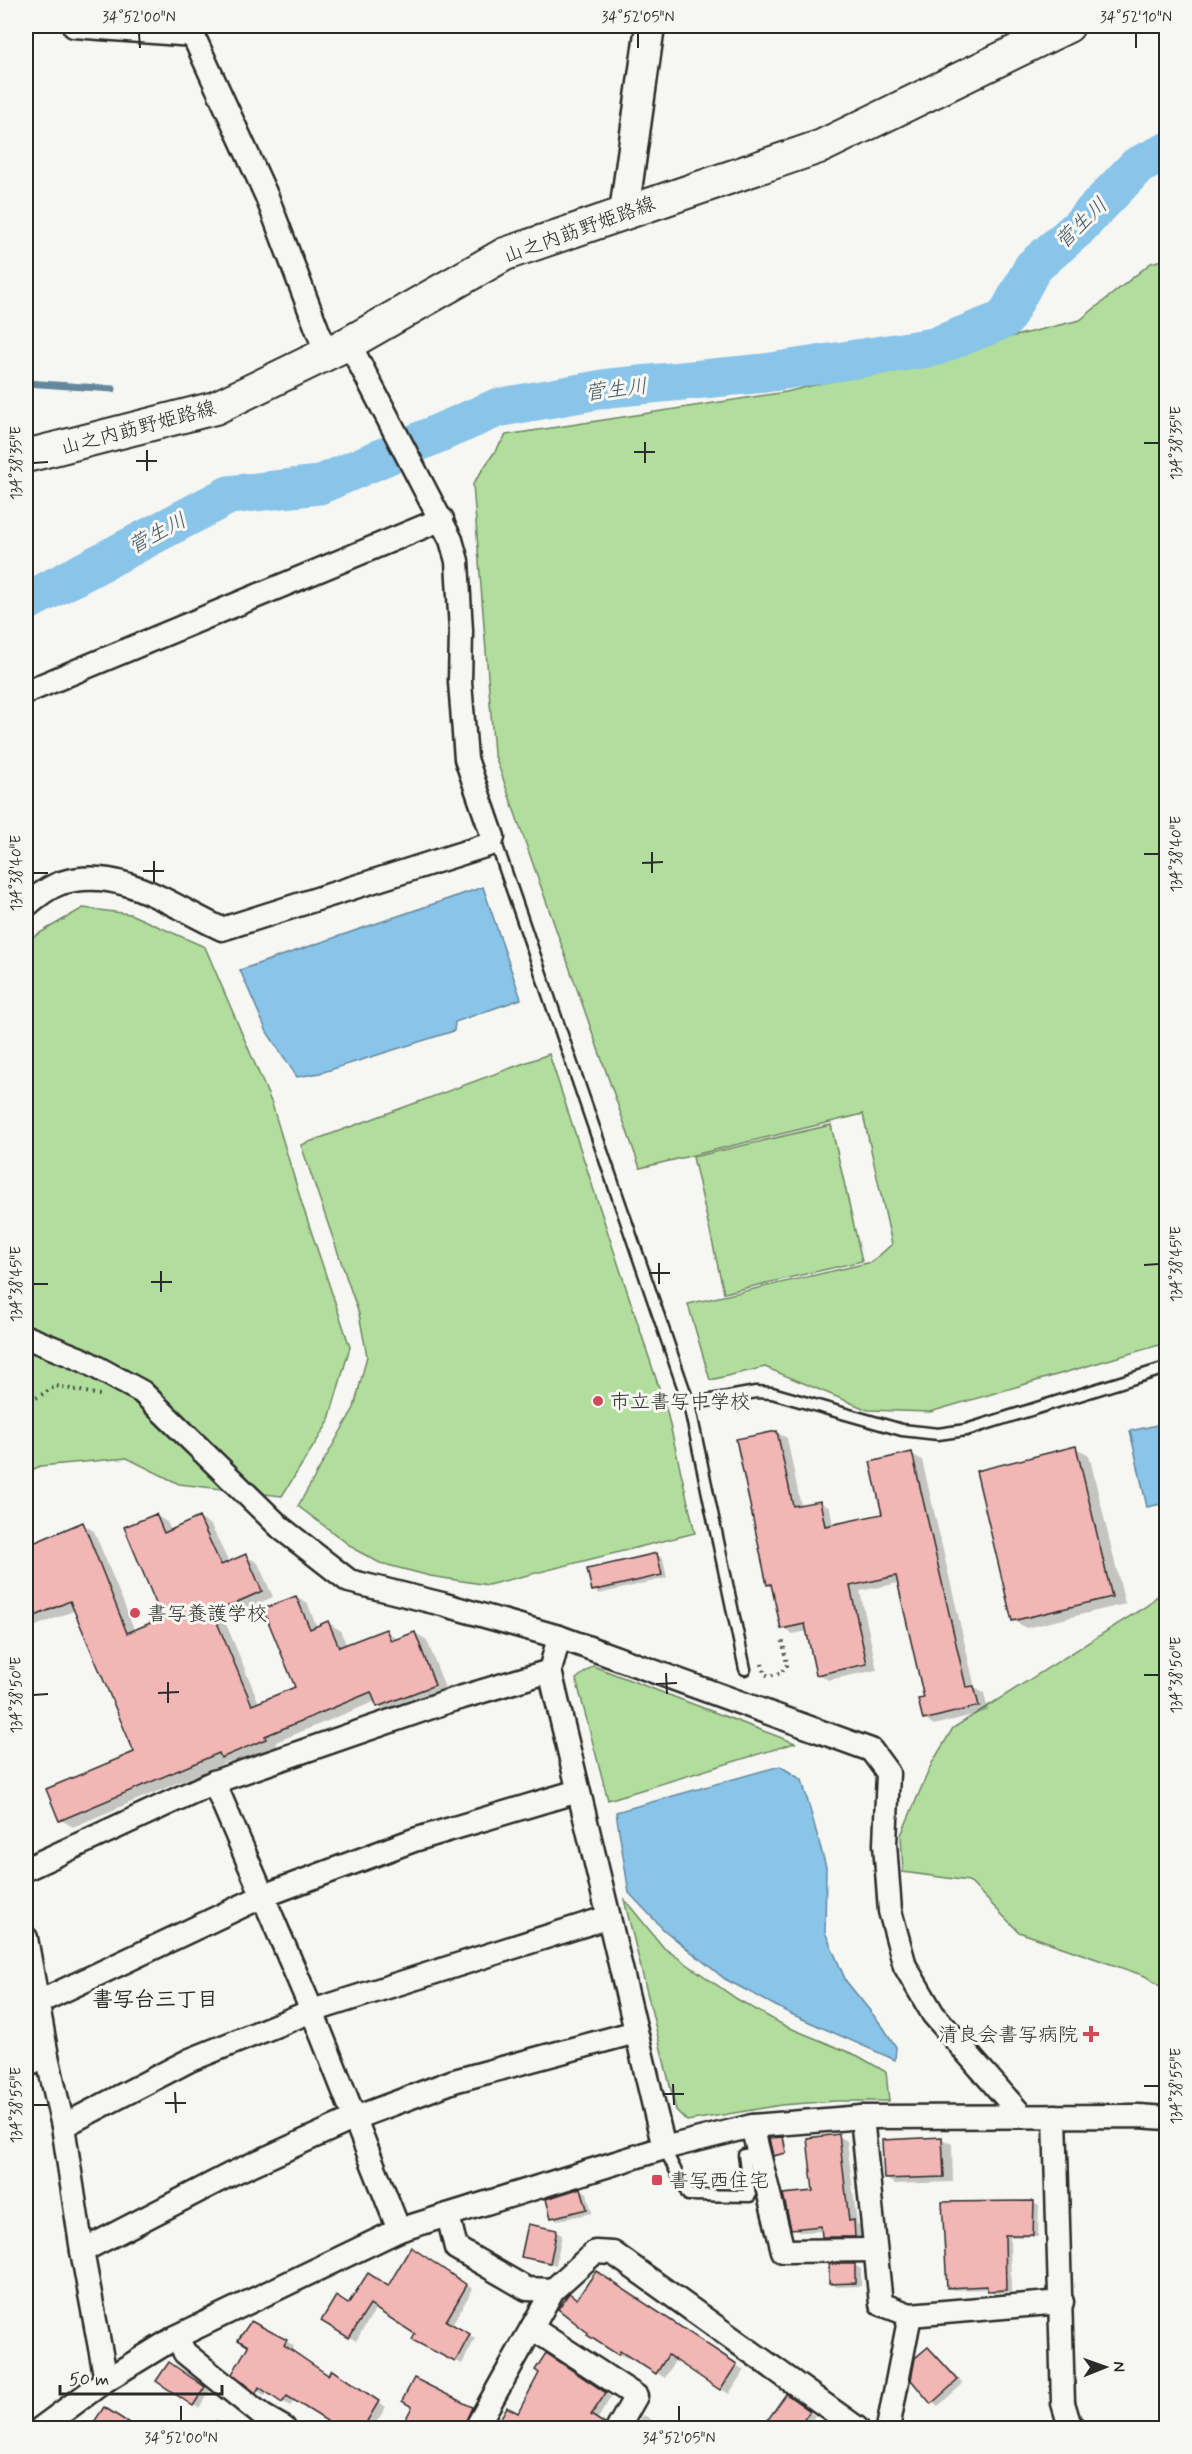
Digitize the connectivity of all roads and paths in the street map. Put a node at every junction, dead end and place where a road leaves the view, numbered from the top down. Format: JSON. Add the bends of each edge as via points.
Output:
{"nodes":[{"id":1,"x":74,"y":26,"type":"edge"},
{"id":2,"x":650,"y":26,"type":"edge"},
{"id":3,"x":1068,"y":26,"type":"edge"},
{"id":4,"x":193,"y":30,"type":"edge"},
{"id":5,"x":624,"y":212,"type":"junction"},
{"id":6,"x":346,"y":355,"type":"junction"},
{"id":7,"x":26,"y":456,"type":"edge"},
{"id":8,"x":440,"y":515,"type":"junction"},
{"id":9,"x":26,"y":692,"type":"edge"},
{"id":10,"x":493,"y":837,"type":"junction"},
{"id":11,"x":26,"y":906,"type":"edge"},
{"id":12,"x":26,"y":1337,"type":"edge"},
{"id":13,"x":1167,"y":1368,"type":"edge"},
{"id":14,"x":142,"y":1392,"type":"junction"},
{"id":15,"x":26,"y":1404,"type":"edge"},
{"id":16,"x":689,"y":1404,"type":"junction"},
{"id":17,"x":559,"y":1637,"type":"junction"},
{"id":18,"x":782,"y":1637,"type":"dead end"},
{"id":19,"x":761,"y":1662,"type":"dead end"},
{"id":20,"x":745,"y":1669,"type":"dead end"},
{"id":21,"x":550,"y":1671,"type":"junction"},
{"id":22,"x":214,"y":1782,"type":"junction"},
{"id":23,"x":578,"y":1791,"type":"junction"},
{"id":24,"x":26,"y":1869,"type":"edge"},
{"id":25,"x":263,"y":1896,"type":"junction"},
{"id":26,"x":609,"y":1917,"type":"junction"},
{"id":27,"x":26,"y":1938,"type":"edge"},
{"id":28,"x":37,"y":2003,"type":"junction"},
{"id":29,"x":312,"y":2011,"type":"junction"},
{"id":30,"x":636,"y":2032,"type":"junction"},
{"id":31,"x":47,"y":2056,"type":"junction"},
{"id":32,"x":26,"y":2066,"type":"edge"},
{"id":33,"x":862,"y":2116,"type":"junction"},
{"id":34,"x":1022,"y":2116,"type":"junction"},
{"id":35,"x":1055,"y":2116,"type":"junction"},
{"id":36,"x":355,"y":2118,"type":"junction"},
{"id":37,"x":1167,"y":2118,"type":"edge"},
{"id":38,"x":63,"y":2126,"type":"junction"},
{"id":39,"x":752,"y":2126,"type":"junction"},
{"id":40,"x":664,"y":2148,"type":"junction"},
{"id":41,"x":759,"y":2153,"type":"junction"},
{"id":42,"x":448,"y":2215,"type":"junction"},
{"id":43,"x":399,"y":2230,"type":"junction"},
{"id":44,"x":875,"y":2250,"type":"junction"},
{"id":45,"x":82,"y":2251,"type":"junction"},
{"id":46,"x":553,"y":2290,"type":"junction"},
{"id":47,"x":1062,"y":2302,"type":"junction"},
{"id":48,"x":910,"y":2315,"type":"junction"},
{"id":49,"x":532,"y":2328,"type":"junction"},
{"id":50,"x":176,"y":2337,"type":"junction"},
{"id":51,"x":106,"y":2380,"type":"junction"},
{"id":52,"x":260,"y":2422,"type":"edge"},
{"id":53,"x":41,"y":2428,"type":"edge"},
{"id":54,"x":284,"y":2428,"type":"edge"},
{"id":55,"x":476,"y":2428,"type":"edge"},
{"id":56,"x":618,"y":2428,"type":"edge"},
{"id":57,"x":857,"y":2428,"type":"edge"},
{"id":58,"x":888,"y":2428,"type":"edge"},
{"id":59,"x":1074,"y":2428,"type":"edge"}],
"edges":[{"from":1,"to":4,"type":"street"},
{"from":2,"to":5,"type":"street"},
{"from":3,"to":5,"type":"main road","name":"山之内莇野姫路線","via":[[822,146]]},
{"from":4,"to":6,"type":"street","via":[[267,197]]},
{"from":5,"to":6,"type":"main road","name":"山之内莇野姫路線","via":[[504,254]]},
{"from":6,"to":7,"type":"main road","name":"山之内莇野姫路線","via":[[215,408]]},
{"from":6,"to":8,"type":"street"},
{"from":8,"to":9,"type":"street"},
{"from":8,"to":10,"type":"street","via":[[457,561],[466,759]]},
{"from":10,"to":11,"type":"street","via":[[491,844],[222,929],[149,891],[118,880],[60,883]]},
{"from":10,"to":16,"type":"lane"},
{"from":12,"to":14,"type":"street","via":[[83,1360]]},
{"from":13,"to":16,"type":"lane","via":[[966,1430],[938,1434],[902,1431],[772,1393],[756,1392]]},
{"from":14,"to":15,"type":"path","via":[[127,1401],[56,1386]]},
{"from":14,"to":17,"type":"street","via":[[281,1528],[349,1581]]},
{"from":16,"to":20,"type":"lane"},
{"from":17,"to":21,"type":"street"},
{"from":17,"to":34,"type":"street","via":[[872,1750],[888,1773],[885,1844],[890,1911],[905,1966],[933,2014]]},
{"from":18,"to":19,"type":"path","via":[[787,1665],[781,1673],[769,1676]]},
{"from":21,"to":22,"type":"street","via":[[446,1702]]},
{"from":21,"to":23,"type":"street"},
{"from":22,"to":24,"type":"street"},
{"from":22,"to":25,"type":"street"},
{"from":23,"to":25,"type":"street","via":[[414,1840]]},
{"from":23,"to":26,"type":"street"},
{"from":25,"to":28,"type":"street"},
{"from":25,"to":29,"type":"street"},
{"from":26,"to":29,"type":"street"},
{"from":26,"to":30,"type":"street"},
{"from":27,"to":28,"type":"street"},
{"from":28,"to":31,"type":"street"},
{"from":29,"to":36,"type":"street"},
{"from":29,"to":38,"type":"street","via":[[190,2060]]},
{"from":30,"to":36,"type":"street","via":[[454,2081]]},
{"from":30,"to":40,"type":"street"},
{"from":31,"to":32,"type":"street"},
{"from":31,"to":38,"type":"street"},
{"from":33,"to":34,"type":"street"},
{"from":33,"to":39,"type":"street"},
{"from":33,"to":44,"type":"street"},
{"from":34,"to":35,"type":"street"},
{"from":35,"to":37,"type":"street"},
{"from":35,"to":47,"type":"street"},
{"from":36,"to":43,"type":"street"},
{"from":36,"to":45,"type":"street","via":[[231,2174]]},
{"from":38,"to":45,"type":"street"},
{"from":39,"to":40,"type":"street"},
{"from":39,"to":41,"type":"street"},
{"from":40,"to":41,"type":"lane","via":[[688,2195],[750,2196],[744,2155]]},
{"from":40,"to":42,"type":"street"},
{"from":41,"to":44,"type":"street","via":[[783,2251]]},
{"from":42,"to":43,"type":"street"},
{"from":42,"to":46,"type":"street","via":[[456,2248],[527,2289]]},
{"from":43,"to":50,"type":"street"},
{"from":44,"to":48,"type":"street","via":[[881,2304]]},
{"from":45,"to":51,"type":"street"},
{"from":46,"to":49,"type":"street"},
{"from":46,"to":57,"type":"street","via":[[595,2253],[613,2253]]},
{"from":47,"to":48,"type":"street"},
{"from":47,"to":59,"type":"street","via":[[1063,2403]]},
{"from":48,"to":58,"type":"street"},
{"from":49,"to":55,"type":"street"},
{"from":49,"to":56,"type":"street","via":[[636,2396]]},
{"from":50,"to":51,"type":"street"},
{"from":50,"to":52,"type":"street","via":[[185,2353]]},
{"from":51,"to":53,"type":"street"},
{"from":52,"to":54,"type":"street"}]}
